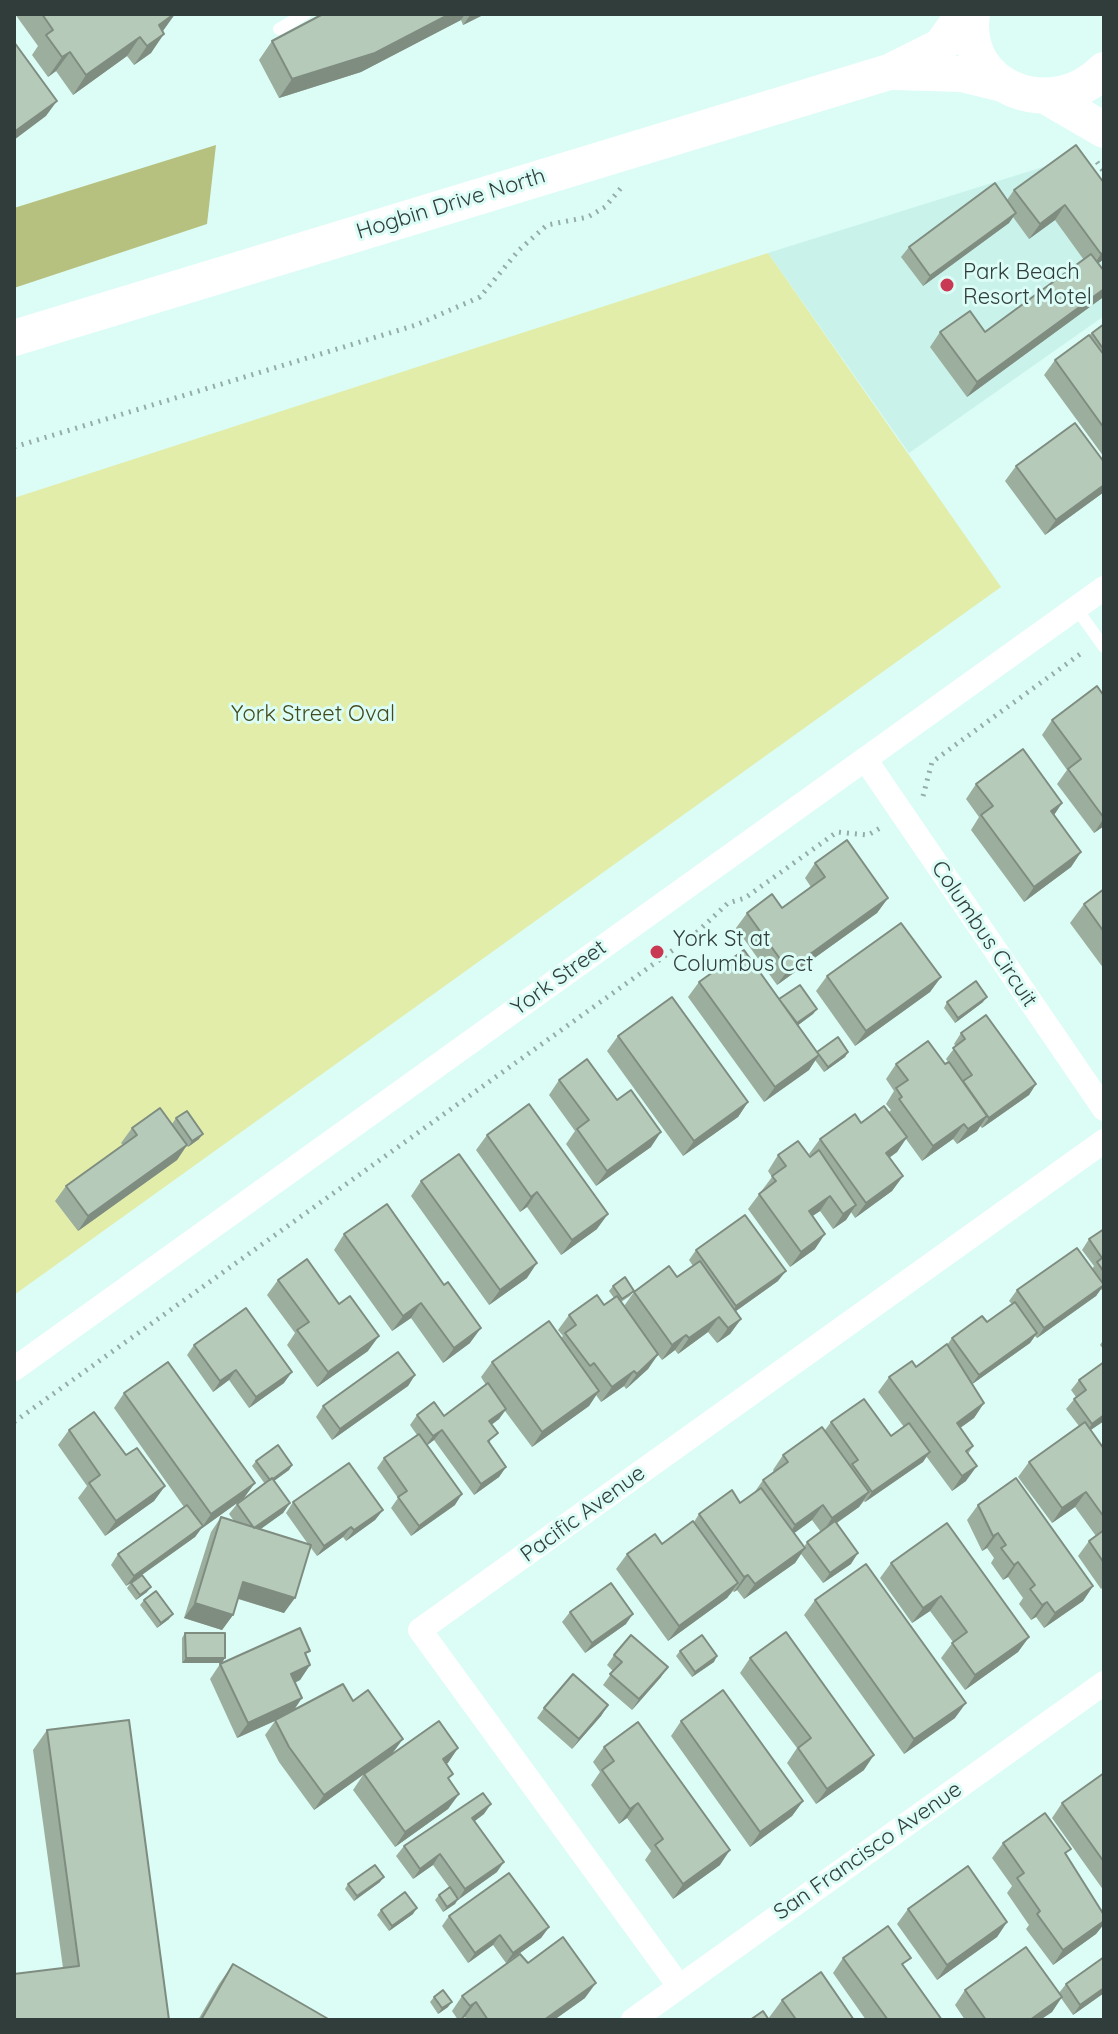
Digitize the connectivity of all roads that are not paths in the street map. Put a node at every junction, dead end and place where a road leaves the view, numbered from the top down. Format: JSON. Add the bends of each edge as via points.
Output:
{"nodes":[{"id":1,"x":305,"y":14,"type":"edge"},
{"id":2,"x":964,"y":14,"type":"edge"},
{"id":3,"x":972,"y":14,"type":"edge"},
{"id":4,"x":279,"y":29,"type":"dead end"},
{"id":5,"x":1104,"y":70,"type":"edge"},
{"id":6,"x":889,"y":72,"type":"junction"},
{"id":7,"x":1003,"y":84,"type":"junction"},
{"id":8,"x":1049,"y":98,"type":"junction"},
{"id":9,"x":1104,"y":130,"type":"edge"},
{"id":10,"x":14,"y":338,"type":"edge"},
{"id":11,"x":1104,"y":588,"type":"edge"},
{"id":12,"x":1076,"y":608,"type":"junction"},
{"id":13,"x":1104,"y":647,"type":"edge"},
{"id":14,"x":865,"y":759,"type":"junction"},
{"id":15,"x":1104,"y":1109,"type":"edge"},
{"id":16,"x":1104,"y":1141,"type":"edge"},
{"id":17,"x":14,"y":1369,"type":"edge"},
{"id":18,"x":1104,"y":1683,"type":"edge"},
{"id":19,"x":679,"y":1986,"type":"junction"},
{"id":20,"x":633,"y":2020,"type":"edge"}],
"edges":[{"from":1,"to":4,"type":"lane"},
{"from":2,"to":6,"type":"main road","name":"Hogbin Drive North","via":[[941,46]]},
{"from":3,"to":7,"type":"main road","via":[[975,47]]},
{"from":5,"to":8,"type":"main road","via":[[1072,94]]},
{"from":6,"to":7,"type":"main road","name":"Hogbin Drive North","via":[[962,74]]},
{"from":6,"to":10,"type":"main road","name":"Hogbin Drive North"},
{"from":7,"to":8,"type":"main road","name":"Hogbin Drive North","via":[[1025,95]]},
{"from":8,"to":9,"type":"main road","name":"Hogbin Drive North"},
{"from":11,"to":12,"type":"street","name":"York Street"},
{"from":12,"to":13,"type":"lane"},
{"from":12,"to":14,"type":"street","name":"York Street"},
{"from":14,"to":15,"type":"street","name":"Columbus Circuit"},
{"from":14,"to":17,"type":"street","name":"York Street"},
{"from":16,"to":19,"type":"street","name":"Pacific Avenue","via":[[420,1630]]},
{"from":18,"to":19,"type":"street","name":"San Francisco Avenue"},
{"from":19,"to":20,"type":"street","name":"San Francisco Avenue"}]}
